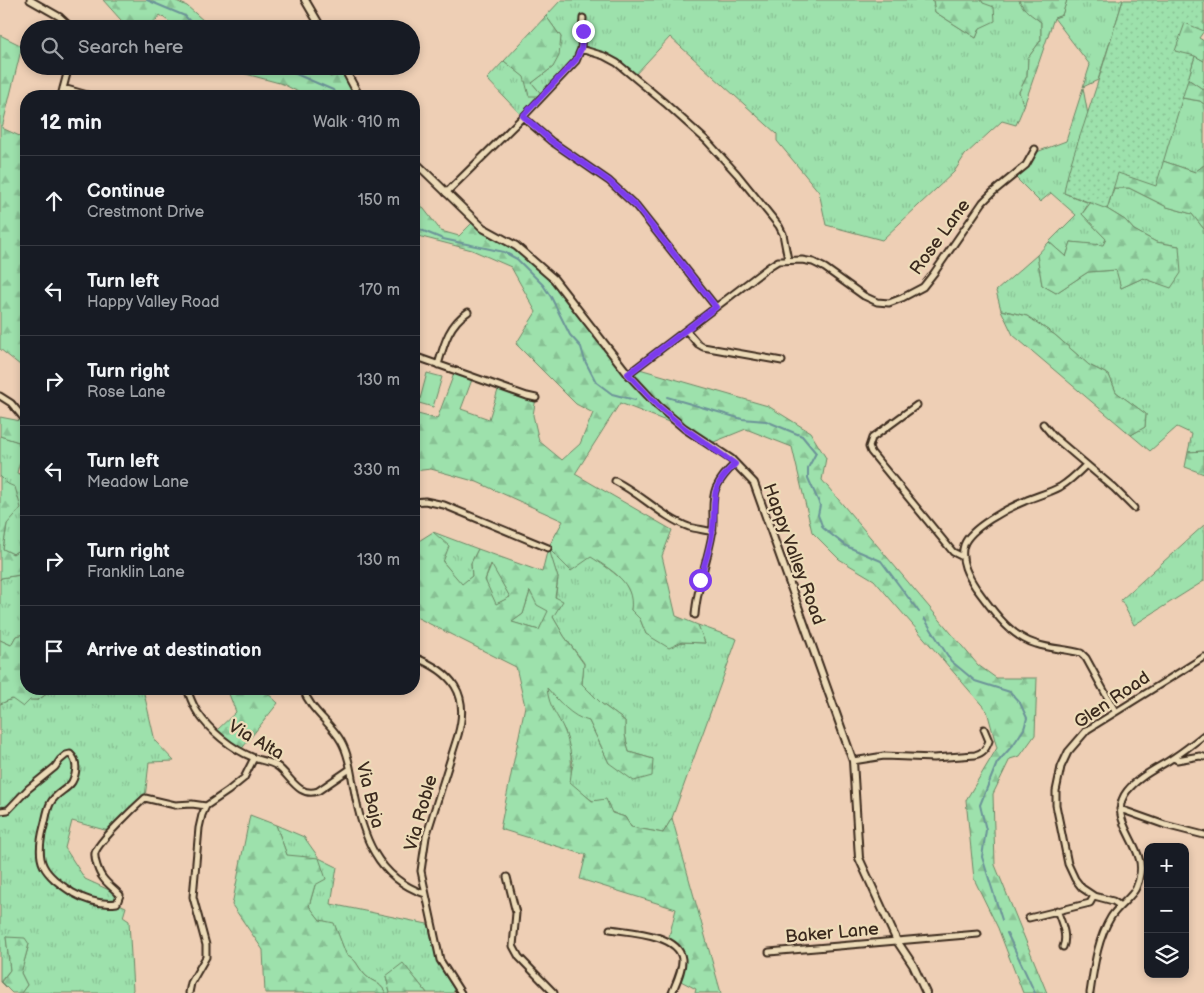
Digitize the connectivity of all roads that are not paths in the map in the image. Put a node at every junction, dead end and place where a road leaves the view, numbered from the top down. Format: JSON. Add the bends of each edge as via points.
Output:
{"nodes":[{"id":1,"x":30,"y":0,"type":"edge"},
{"id":2,"x":305,"y":0,"type":"edge"},
{"id":3,"x":583,"y":18,"type":"dead end"},
{"id":4,"x":63,"y":20,"type":"edge"},
{"id":5,"x":317,"y":20,"type":"edge"},
{"id":6,"x":581,"y":49,"type":"junction"},
{"id":7,"x":67,"y":75,"type":"edge"},
{"id":8,"x":348,"y":75,"type":"edge"},
{"id":9,"x":63,"y":88,"type":"joint"},
{"id":10,"x":70,"y":90,"type":"edge"},
{"id":11,"x":356,"y":90,"type":"edge"},
{"id":12,"x":523,"y":116,"type":"junction"},
{"id":13,"x":1035,"y":149,"type":"dead end"},
{"id":14,"x":420,"y":167,"type":"edge"},
{"id":15,"x":446,"y":193,"type":"junction"},
{"id":16,"x":788,"y":260,"type":"junction"},
{"id":17,"x":716,"y":307,"type":"junction"},
{"id":18,"x":468,"y":312,"type":"dead end"},
{"id":19,"x":686,"y":330,"type":"junction"},
{"id":20,"x":420,"y":358,"type":"edge"},
{"id":21,"x":782,"y":362,"type":"dead end"},
{"id":22,"x":438,"y":365,"type":"junction"},
{"id":23,"x":628,"y":374,"type":"junction"},
{"id":24,"x":0,"y":396,"type":"edge"},
{"id":25,"x":536,"y":398,"type":"dead end"},
{"id":26,"x":917,"y":404,"type":"dead end"},
{"id":27,"x":20,"y":414,"type":"edge"},
{"id":28,"x":1043,"y":424,"type":"dead end"},
{"id":29,"x":735,"y":464,"type":"junction"},
{"id":30,"x":1086,"y":465,"type":"junction"},
{"id":31,"x":615,"y":482,"type":"dead end"},
{"id":32,"x":420,"y":501,"type":"edge"},
{"id":33,"x":1134,"y":508,"type":"dead end"},
{"id":34,"x":713,"y":532,"type":"junction"},
{"id":35,"x":548,"y":548,"type":"dead end"},
{"id":36,"x":963,"y":556,"type":"junction"},
{"id":37,"x":695,"y":615,"type":"dead end"},
{"id":38,"x":1204,"y":657,"type":"edge"},
{"id":39,"x":420,"y":660,"type":"edge"},
{"id":40,"x":190,"y":695,"type":"edge"},
{"id":41,"x":306,"y":695,"type":"edge"},
{"id":42,"x":1115,"y":711,"type":"junction"},
{"id":43,"x":984,"y":729,"type":"dead end"},
{"id":44,"x":1204,"y":735,"type":"edge"},
{"id":45,"x":1204,"y":757,"type":"edge"},
{"id":46,"x":254,"y":758,"type":"junction"},
{"id":47,"x":1174,"y":758,"type":"junction"},
{"id":48,"x":853,"y":761,"type":"junction"},
{"id":49,"x":350,"y":769,"type":"junction"},
{"id":50,"x":206,"y":806,"type":"junction"},
{"id":51,"x":1120,"y":809,"type":"junction"},
{"id":52,"x":0,"y":811,"type":"edge"},
{"id":53,"x":1204,"y":835,"type":"edge"},
{"id":54,"x":507,"y":877,"type":"dead end"},
{"id":55,"x":425,"y":894,"type":"junction"},
{"id":56,"x":1094,"y":896,"type":"junction"},
{"id":57,"x":1119,"y":905,"type":"junction"},
{"id":58,"x":1057,"y":910,"type":"junction"},
{"id":59,"x":1028,"y":918,"type":"dead end"},
{"id":60,"x":610,"y":929,"type":"dead end"},
{"id":61,"x":978,"y":934,"type":"dead end"},
{"id":62,"x":897,"y":942,"type":"junction"},
{"id":63,"x":1063,"y":947,"type":"dead end"},
{"id":64,"x":769,"y":952,"type":"dead end"},
{"id":65,"x":189,"y":993,"type":"edge"},
{"id":66,"x":461,"y":993,"type":"edge"},
{"id":67,"x":554,"y":993,"type":"edge"},
{"id":68,"x":672,"y":993,"type":"edge"},
{"id":69,"x":926,"y":993,"type":"edge"},
{"id":70,"x":1090,"y":993,"type":"edge"}],
"edges":[{"from":1,"to":4,"type":"street"},
{"from":2,"to":5,"type":"street"},
{"from":3,"to":6,"type":"street"},
{"from":6,"to":12,"type":"street","via":[[576,60]]},
{"from":6,"to":16,"type":"street","via":[[604,56],[622,67],[707,141],[779,226]]},
{"from":7,"to":9,"type":"street"},
{"from":8,"to":11,"type":"street"},
{"from":9,"to":10,"type":"street"},
{"from":12,"to":15,"type":"street"},
{"from":12,"to":17,"type":"street","via":[[551,141],[609,181],[636,206]]},
{"from":13,"to":16,"type":"street","name":"Rose Lane","via":[[1026,165],[983,202],[923,287],[902,298],[889,303],[877,302],[813,262]]},
{"from":14,"to":15,"type":"street","name":"Happy Valley Road"},
{"from":15,"to":23,"type":"street","name":"Happy Valley Road","via":[[483,228],[516,246],[554,279]]},
{"from":16,"to":17,"type":"street","name":"Rose Lane","via":[[770,266]]},
{"from":17,"to":19,"type":"street","name":"Rose Lane"},
{"from":18,"to":22,"type":"street","via":[[448,333]]},
{"from":19,"to":21,"type":"street","via":[[703,347]]},
{"from":19,"to":23,"type":"street","name":"Rose Lane"},
{"from":20,"to":22,"type":"street"},
{"from":22,"to":25,"type":"street"},
{"from":23,"to":29,"type":"street","name":"Happy Valley Road","via":[[684,428]]},
{"from":24,"to":27,"type":"street"},
{"from":26,"to":36,"type":"street","via":[[872,438],[869,447],[953,552]]},
{"from":28,"to":30,"type":"street"},
{"from":29,"to":34,"type":"street","via":[[723,475],[716,489]]},
{"from":29,"to":48,"type":"street","name":"Happy Valley Road","via":[[754,483],[759,495]]},
{"from":30,"to":33,"type":"street"},
{"from":30,"to":36,"type":"street","via":[[1058,488],[1024,501],[979,527],[964,545]]},
{"from":31,"to":34,"type":"street","via":[[681,523]]},
{"from":32,"to":35,"type":"street","via":[[444,505]]},
{"from":34,"to":37,"type":"street","via":[[696,597]]},
{"from":36,"to":42,"type":"street","via":[[970,579],[994,612],[1023,639],[1081,653]]},
{"from":38,"to":42,"type":"street","name":"Glen Road"},
{"from":39,"to":55,"type":"street","name":"Via Roble","via":[[434,666],[451,681],[462,708],[458,735],[423,847],[421,871]]},
{"from":40,"to":46,"type":"street","name":"Via Alta","via":[[197,711],[215,732]]},
{"from":41,"to":49,"type":"street","name":"Via Baja","via":[[342,742]]},
{"from":42,"to":56,"type":"street","name":"Glen Road","via":[[1087,730],[1068,752],[1056,790],[1068,864],[1082,888]]},
{"from":43,"to":48,"type":"street","via":[[989,741],[986,749],[975,756],[884,756]]},
{"from":44,"to":47,"type":"street"},
{"from":45,"to":47,"type":"street"},
{"from":46,"to":49,"type":"street","name":"Via Alta","via":[[278,767],[301,790],[314,792]]},
{"from":46,"to":50,"type":"street","via":[[244,778]]},
{"from":47,"to":51,"type":"street","via":[[1128,790]]},
{"from":48,"to":62,"type":"street","name":"Happy Valley Road","via":[[859,858]]},
{"from":49,"to":55,"type":"street","name":"Via Baja","via":[[368,843],[378,860],[400,881]]},
{"from":50,"to":52,"type":"street","via":[[175,805],[145,798],[136,806],[101,843],[95,854],[96,865],[103,878],[120,895],[117,903],[110,904],[79,897],[54,881],[40,855],[50,804],[58,792],[72,782],[77,766],[75,758],[66,755],[8,810]]},
{"from":50,"to":65,"type":"street","via":[[199,828],[193,897],[206,945],[206,957]]},
{"from":51,"to":53,"type":"street"},
{"from":51,"to":57,"type":"street","via":[[1140,865],[1136,888]]},
{"from":54,"to":67,"type":"street","via":[[516,913],[513,946],[519,957]]},
{"from":55,"to":66,"type":"street","name":"Via Roble","via":[[440,960]]},
{"from":56,"to":57,"type":"street","name":"Glen Road"},
{"from":56,"to":58,"type":"street","via":[[1090,903]]},
{"from":57,"to":70,"type":"street","via":[[1102,935]]},
{"from":58,"to":59,"type":"street"},
{"from":58,"to":63,"type":"street","via":[[1065,936]]},
{"from":60,"to":68,"type":"street","via":[[668,941],[679,951],[682,960]]},
{"from":61,"to":62,"type":"street","name":"Baker Lane"},
{"from":62,"to":64,"type":"street","name":"Baker Lane"},
{"from":62,"to":69,"type":"street","name":"Happy Valley Road","via":[[913,965]]}]}
